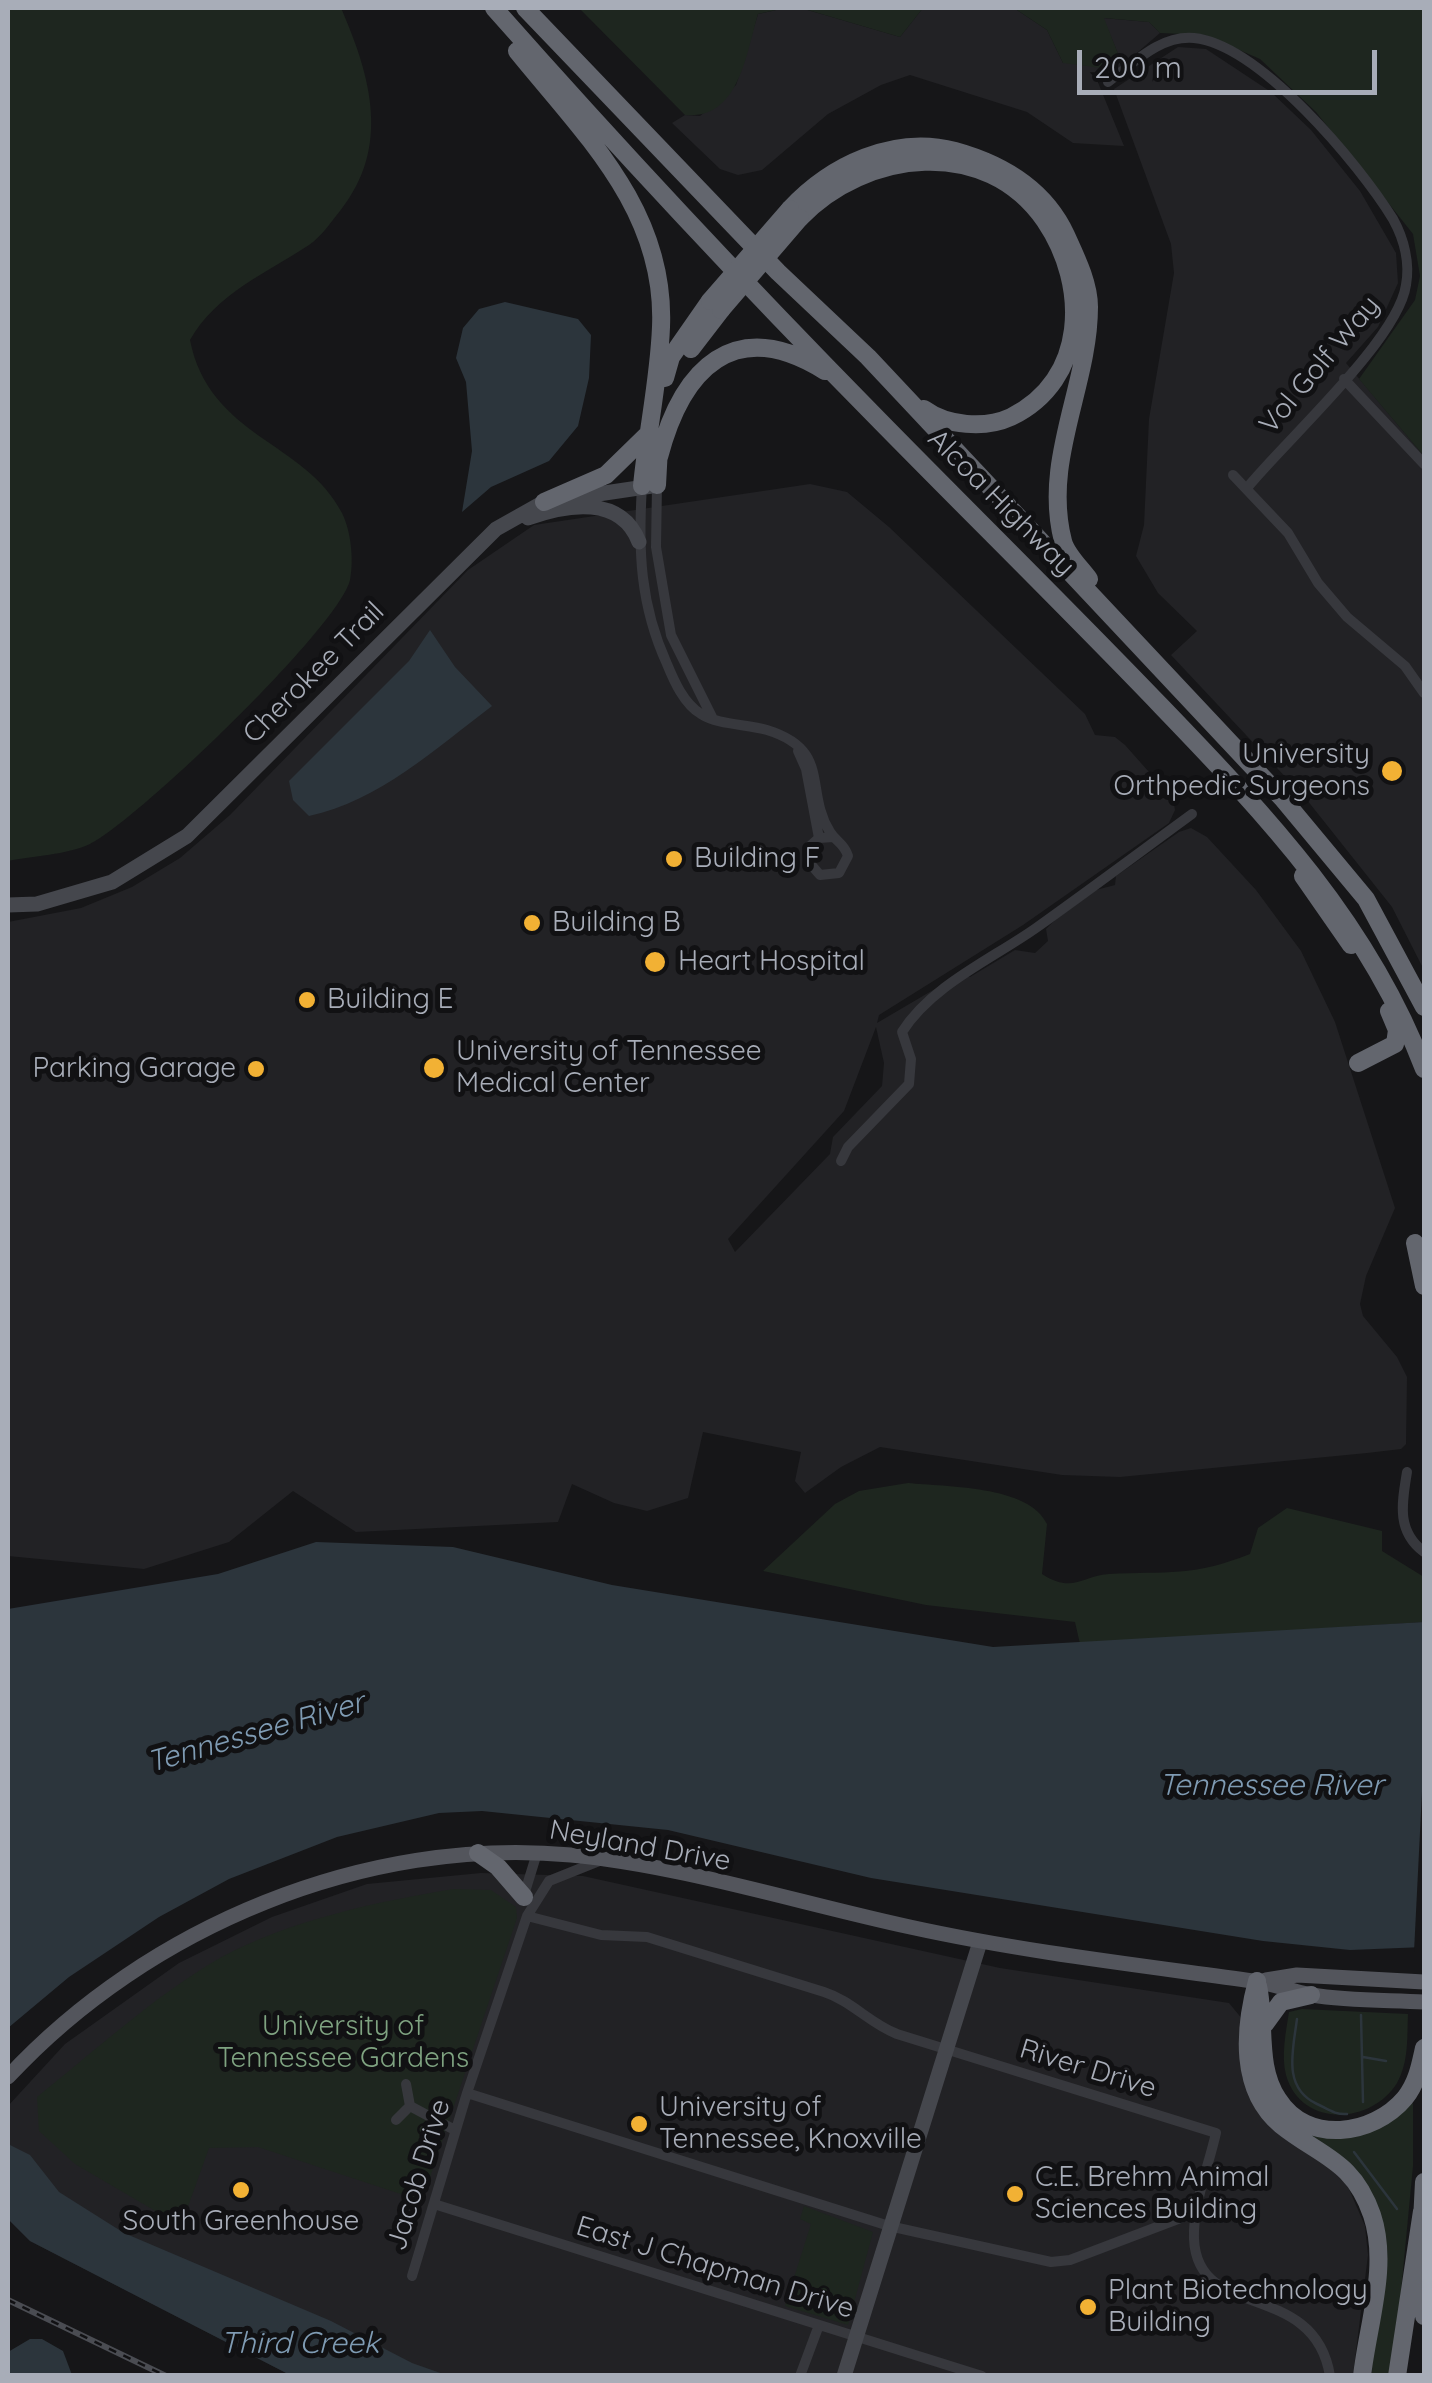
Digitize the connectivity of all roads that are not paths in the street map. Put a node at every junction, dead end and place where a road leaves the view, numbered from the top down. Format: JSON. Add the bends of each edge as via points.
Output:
{"nodes":[{"id":1,"x":482,"y":8,"type":"edge"},
{"id":2,"x":494,"y":8,"type":"edge"},
{"id":3,"x":524,"y":8,"type":"edge"},
{"id":4,"x":1108,"y":82,"type":"dead end"},
{"id":5,"x":795,"y":214,"type":"junction"},
{"id":6,"x":716,"y":306,"type":"junction"},
{"id":7,"x":1344,"y":379,"type":"junction"},
{"id":8,"x":842,"y":382,"type":"junction"},
{"id":9,"x":900,"y":391,"type":"junction"},
{"id":10,"x":646,"y":436,"type":"junction"},
{"id":11,"x":659,"y":457,"type":"junction"},
{"id":12,"x":1424,"y":464,"type":"edge"},
{"id":13,"x":1233,"y":476,"type":"dead end"},
{"id":14,"x":649,"y":486,"type":"junction"},
{"id":15,"x":1247,"y":488,"type":"junction"},
{"id":16,"x":544,"y":502,"type":"junction"},
{"id":17,"x":496,"y":529,"type":"junction"},
{"id":18,"x":639,"y":542,"type":"junction"},
{"id":19,"x":1424,"y":693,"type":"edge"},
{"id":20,"x":712,"y":717,"type":"junction"},
{"id":21,"x":1208,"y":720,"type":"junction"},
{"id":22,"x":791,"y":742,"type":"junction"},
{"id":23,"x":1254,"y":806,"type":"junction"},
{"id":24,"x":1192,"y":814,"type":"dead end"},
{"id":25,"x":833,"y":837,"type":"junction"},
{"id":26,"x":819,"y":838,"type":"junction"},
{"id":27,"x":8,"y":905,"type":"edge"},
{"id":28,"x":1424,"y":1008,"type":"edge"},
{"id":29,"x":1358,"y":1063,"type":"dead end"},
{"id":30,"x":1424,"y":1069,"type":"edge"},
{"id":31,"x":841,"y":1161,"type":"dead end"},
{"id":32,"x":1415,"y":1244,"type":"dead end"},
{"id":33,"x":1424,"y":1286,"type":"edge"},
{"id":34,"x":1407,"y":1472,"type":"dead end"},
{"id":35,"x":1424,"y":1552,"type":"edge"},
{"id":36,"x":478,"y":1853,"type":"junction"},
{"id":37,"x":537,"y":1853,"type":"junction"},
{"id":38,"x":605,"y":1860,"type":"junction"},
{"id":39,"x":525,"y":1907,"type":"junction"},
{"id":40,"x":980,"y":1942,"type":"junction"},
{"id":41,"x":1257,"y":1981,"type":"junction"},
{"id":42,"x":1424,"y":1982,"type":"edge"},
{"id":43,"x":1311,"y":1995,"type":"junction"},
{"id":44,"x":1424,"y":2002,"type":"edge"},
{"id":45,"x":1265,"y":2024,"type":"junction"},
{"id":46,"x":947,"y":2048,"type":"junction"},
{"id":47,"x":1424,"y":2051,"type":"edge"},
{"id":48,"x":8,"y":2077,"type":"edge"},
{"id":49,"x":406,"y":2084,"type":"dead end"},
{"id":50,"x":467,"y":2094,"type":"junction"},
{"id":51,"x":410,"y":2106,"type":"junction"},
{"id":52,"x":396,"y":2120,"type":"dead end"},
{"id":53,"x":451,"y":2128,"type":"dead end"},
{"id":54,"x":1424,"y":2182,"type":"edge"},
{"id":55,"x":434,"y":2204,"type":"junction"},
{"id":56,"x":1199,"y":2211,"type":"junction"},
{"id":57,"x":1422,"y":2212,"type":"edge"},
{"id":58,"x":890,"y":2226,"type":"junction"},
{"id":59,"x":412,"y":2276,"type":"dead end"},
{"id":60,"x":1424,"y":2316,"type":"edge"},
{"id":61,"x":819,"y":2325,"type":"junction"},
{"id":62,"x":858,"y":2336,"type":"junction"},
{"id":63,"x":800,"y":2376,"type":"edge"},
{"id":64,"x":844,"y":2376,"type":"edge"},
{"id":65,"x":982,"y":2376,"type":"edge"},
{"id":66,"x":1330,"y":2376,"type":"edge"},
{"id":67,"x":1362,"y":2376,"type":"edge"},
{"id":68,"x":1397,"y":2376,"type":"edge"}],
"edges":[{"from":1,"to":10,"type":"highway","via":[[614,170],[645,224],[662,321]]},
{"from":2,"to":8,"type":"highway","name":"Alcoa Highway"},
{"from":3,"to":9,"type":"highway","name":"Alcoa Highway"},
{"from":4,"to":7,"type":"street","name":"Vol Golf Way","via":[[1168,39],[1216,43],[1272,80],[1324,132],[1393,220],[1408,266],[1399,308]]},
{"from":5,"to":6,"type":"highway","bridge":true},
{"from":5,"to":9,"type":"highway","via":[[874,168],[935,160],[976,169],[1044,220],[1076,305],[1071,346],[1056,384],[1004,420],[966,425],[934,416]]},
{"from":5,"to":21,"type":"highway","via":[[811,187],[870,154],[936,146],[981,156],[1056,212],[1090,304],[1058,486],[1064,544]]},
{"from":6,"to":10,"type":"highway","via":[[671,357]]},
{"from":6,"to":11,"type":"highway","via":[[682,360],[659,431]]},
{"from":7,"to":12,"type":"street"},
{"from":7,"to":15,"type":"street","name":"Vol Golf Way"},
{"from":8,"to":11,"type":"highway","via":[[776,348],[742,349],[690,381]]},
{"from":8,"to":23,"type":"highway","name":"Alcoa Highway"},
{"from":9,"to":21,"type":"highway","name":"Alcoa Highway"},
{"from":10,"to":14,"type":"highway"},
{"from":10,"to":16,"type":"highway","via":[[606,474]]},
{"from":11,"to":14,"type":"highway"},
{"from":13,"to":15,"type":"street"},
{"from":14,"to":16,"type":"street","name":"Cherokee Trail"},
{"from":14,"to":18,"type":"street"},
{"from":14,"to":20,"type":"street","via":[[668,620]]},
{"from":15,"to":19,"type":"street","via":[[1288,532],[1318,584],[1405,666]]},
{"from":16,"to":17,"type":"street","name":"Cherokee Trail"},
{"from":17,"to":18,"type":"street","via":[[539,514],[599,507],[625,518]]},
{"from":17,"to":27,"type":"street","name":"Cherokee Trail","via":[[174,846],[84,892]]},
{"from":18,"to":20,"type":"street","via":[[651,629],[682,694],[702,716]]},
{"from":20,"to":22,"type":"street"},
{"from":21,"to":28,"type":"highway","name":"Alcoa Highway","via":[[1356,886]]},
{"from":22,"to":25,"type":"street","via":[[810,758]]},
{"from":22,"to":26,"type":"street","via":[[806,769]]},
{"from":23,"to":29,"type":"highway","via":[[1392,1016],[1395,1044]]},
{"from":23,"to":30,"type":"highway","name":"Alcoa Highway","via":[[1343,912],[1391,992]]},
{"from":24,"to":31,"type":"street","via":[[916,1013],[902,1032],[911,1059],[909,1084]]},
{"from":25,"to":26,"type":"street"},
{"from":25,"to":26,"type":"street","via":[[846,849],[846,862],[826,876],[808,860]]},
{"from":32,"to":33,"type":"highway"},
{"from":34,"to":35,"type":"street","via":[[1402,1520]]},
{"from":36,"to":37,"type":"main road","name":"Neyland Drive"},
{"from":36,"to":39,"type":"highway","via":[[498,1867]]},
{"from":36,"to":48,"type":"main road","name":"Neyland Drive","via":[[358,1872],[240,1915],[114,1986]]},
{"from":37,"to":38,"type":"main road","name":"Neyland Drive"},
{"from":37,"to":39,"type":"street","name":"Jacob Drive"},
{"from":38,"to":39,"type":"street","name":"Jacob Drive","via":[[549,1881]]},
{"from":38,"to":40,"type":"main road","name":"Neyland Drive"},
{"from":39,"to":46,"type":"street","name":"River Drive","via":[[601,1935],[647,1937],[824,1992],[882,2028]]},
{"from":39,"to":50,"type":"street","name":"Jacob Drive"},
{"from":40,"to":41,"type":"main road","name":"Neyland Drive"},
{"from":40,"to":46,"type":"street"},
{"from":41,"to":42,"type":"main road","name":"Neyland Drive","via":[[1297,1975]]},
{"from":41,"to":43,"type":"main road","name":"Neyland Drive"},
{"from":41,"to":45,"type":"highway"},
{"from":41,"to":67,"type":"highway","via":[[1248,2049],[1256,2090],[1282,2126],[1342,2165],[1365,2198],[1377,2232]]},
{"from":43,"to":44,"type":"main road","name":"Neyland Drive"},
{"from":43,"to":45,"type":"highway","via":[[1281,2002]]},
{"from":45,"to":47,"type":"highway","via":[[1264,2064],[1276,2098],[1297,2119],[1330,2130],[1360,2128],[1394,2110],[1416,2081]]},
{"from":46,"to":56,"type":"street","name":"River Drive","via":[[1216,2133]]},
{"from":46,"to":58,"type":"street"},
{"from":49,"to":51,"type":"street"},
{"from":50,"to":55,"type":"street","name":"Jacob Drive"},
{"from":50,"to":58,"type":"street"},
{"from":51,"to":52,"type":"street"},
{"from":51,"to":53,"type":"street"},
{"from":54,"to":57,"type":"highway"},
{"from":55,"to":59,"type":"street","name":"Jacob Drive"},
{"from":55,"to":61,"type":"street","name":"East J Chapman Drive"},
{"from":56,"to":58,"type":"street","via":[[1051,2262]]},
{"from":56,"to":66,"type":"street","via":[[1196,2252],[1212,2282],[1294,2315],[1318,2336]]},
{"from":57,"to":60,"type":"highway"},
{"from":57,"to":68,"type":"highway"},
{"from":58,"to":62,"type":"street"},
{"from":61,"to":62,"type":"street","name":"East J Chapman Drive"},
{"from":61,"to":63,"type":"street"},
{"from":62,"to":64,"type":"street"},
{"from":62,"to":65,"type":"street","name":"East J Chapman Drive"}]}
